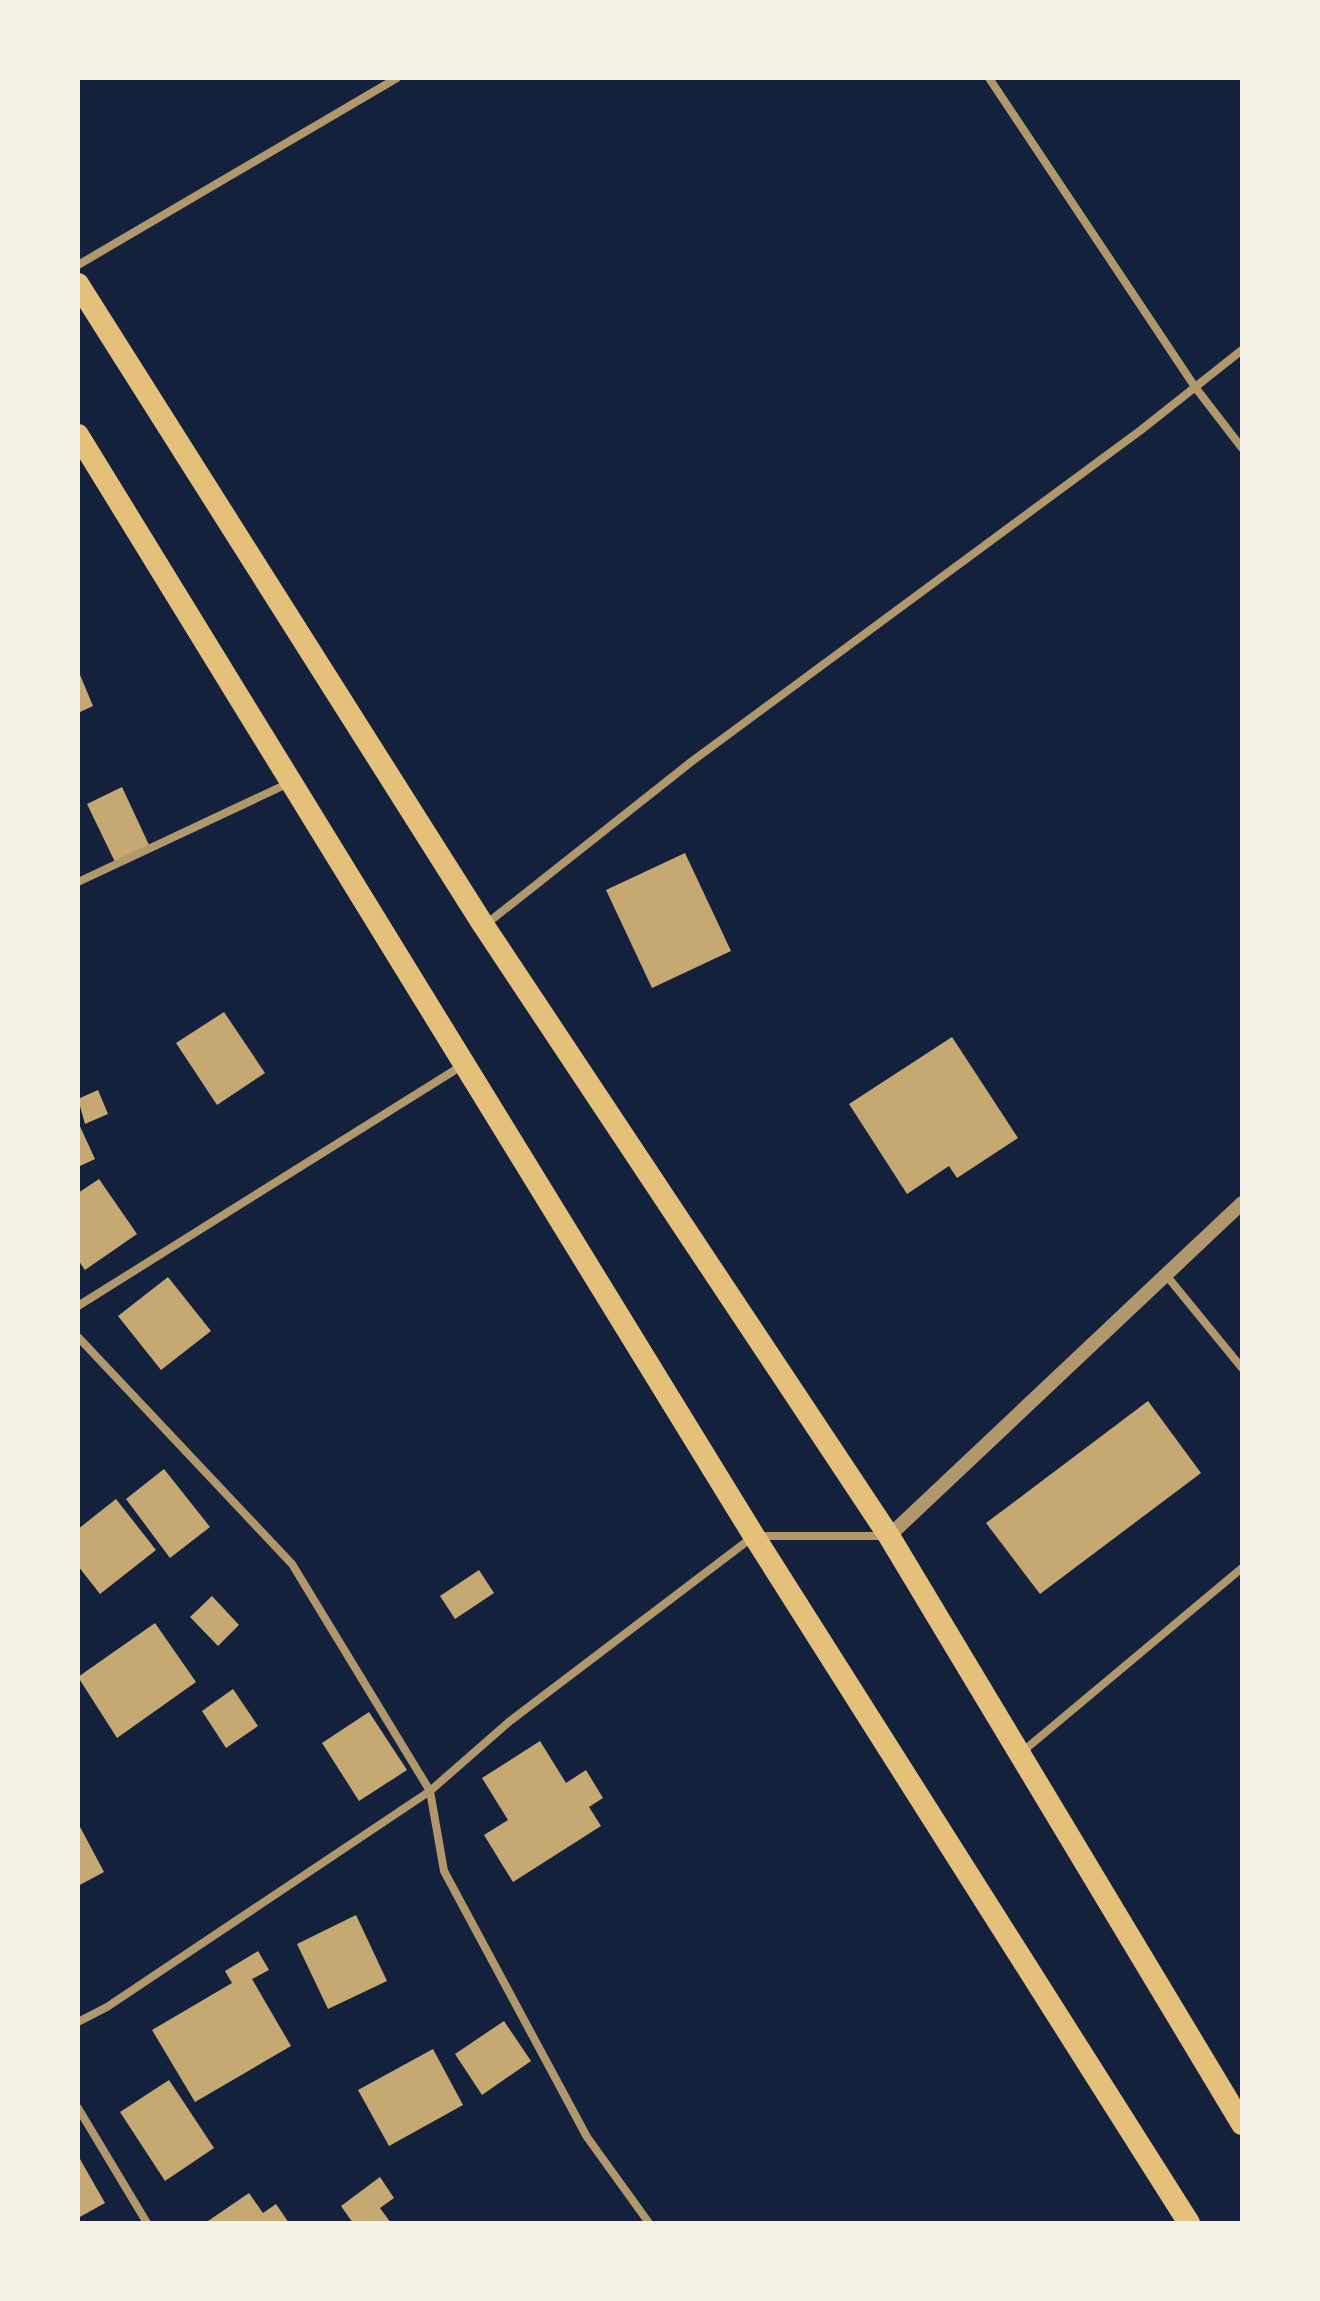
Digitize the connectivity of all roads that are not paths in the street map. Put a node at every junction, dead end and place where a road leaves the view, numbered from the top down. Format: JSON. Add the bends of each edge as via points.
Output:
{"nodes":[{"id":1,"x":397,"y":78,"type":"edge"},
{"id":2,"x":989,"y":78,"type":"edge"},
{"id":3,"x":78,"y":265,"type":"edge"},
{"id":4,"x":78,"y":284,"type":"edge"},
{"id":5,"x":1242,"y":350,"type":"edge"},
{"id":6,"x":1195,"y":387,"type":"junction"},
{"id":7,"x":78,"y":435,"type":"edge"},
{"id":8,"x":1242,"y":448,"type":"edge"},
{"id":9,"x":289,"y":783,"type":"junction"},
{"id":10,"x":78,"y":882,"type":"edge"},
{"id":11,"x":484,"y":926,"type":"junction"},
{"id":12,"x":463,"y":1065,"type":"junction"},
{"id":13,"x":1242,"y":1203,"type":"edge"},
{"id":14,"x":1166,"y":1275,"type":"junction"},
{"id":15,"x":78,"y":1306,"type":"edge"},
{"id":16,"x":78,"y":1337,"type":"edge"},
{"id":17,"x":1242,"y":1368,"type":"edge"},
{"id":18,"x":754,"y":1536,"type":"junction"},
{"id":19,"x":889,"y":1536,"type":"junction"},
{"id":20,"x":1242,"y":1568,"type":"edge"},
{"id":21,"x":1020,"y":1754,"type":"junction"},
{"id":22,"x":430,"y":1791,"type":"junction"},
{"id":23,"x":78,"y":2022,"type":"edge"},
{"id":24,"x":78,"y":2108,"type":"edge"},
{"id":25,"x":1242,"y":2124,"type":"edge"},
{"id":26,"x":147,"y":2223,"type":"edge"},
{"id":27,"x":649,"y":2223,"type":"edge"},
{"id":28,"x":1189,"y":2223,"type":"edge"}],
"edges":[{"from":1,"to":3,"type":"street"},
{"from":2,"to":6,"type":"street"},
{"from":4,"to":11,"type":"highway"},
{"from":5,"to":6,"type":"street"},
{"from":6,"to":8,"type":"street"},
{"from":6,"to":11,"type":"street","via":[[691,762]]},
{"from":7,"to":9,"type":"highway"},
{"from":9,"to":10,"type":"street"},
{"from":9,"to":12,"type":"highway"},
{"from":11,"to":19,"type":"highway"},
{"from":12,"to":15,"type":"street"},
{"from":12,"to":18,"type":"highway"},
{"from":13,"to":14,"type":"street"},
{"from":14,"to":17,"type":"street"},
{"from":14,"to":19,"type":"street"},
{"from":16,"to":22,"type":"street","via":[[292,1564]]},
{"from":18,"to":19,"type":"street"},
{"from":18,"to":22,"type":"street","via":[[510,1721]]},
{"from":18,"to":28,"type":"highway"},
{"from":19,"to":21,"type":"highway"},
{"from":20,"to":21,"type":"street"},
{"from":21,"to":25,"type":"highway"},
{"from":22,"to":23,"type":"street"},
{"from":22,"to":27,"type":"street","via":[[444,1871],[587,2137]]},
{"from":24,"to":26,"type":"street"}]}
